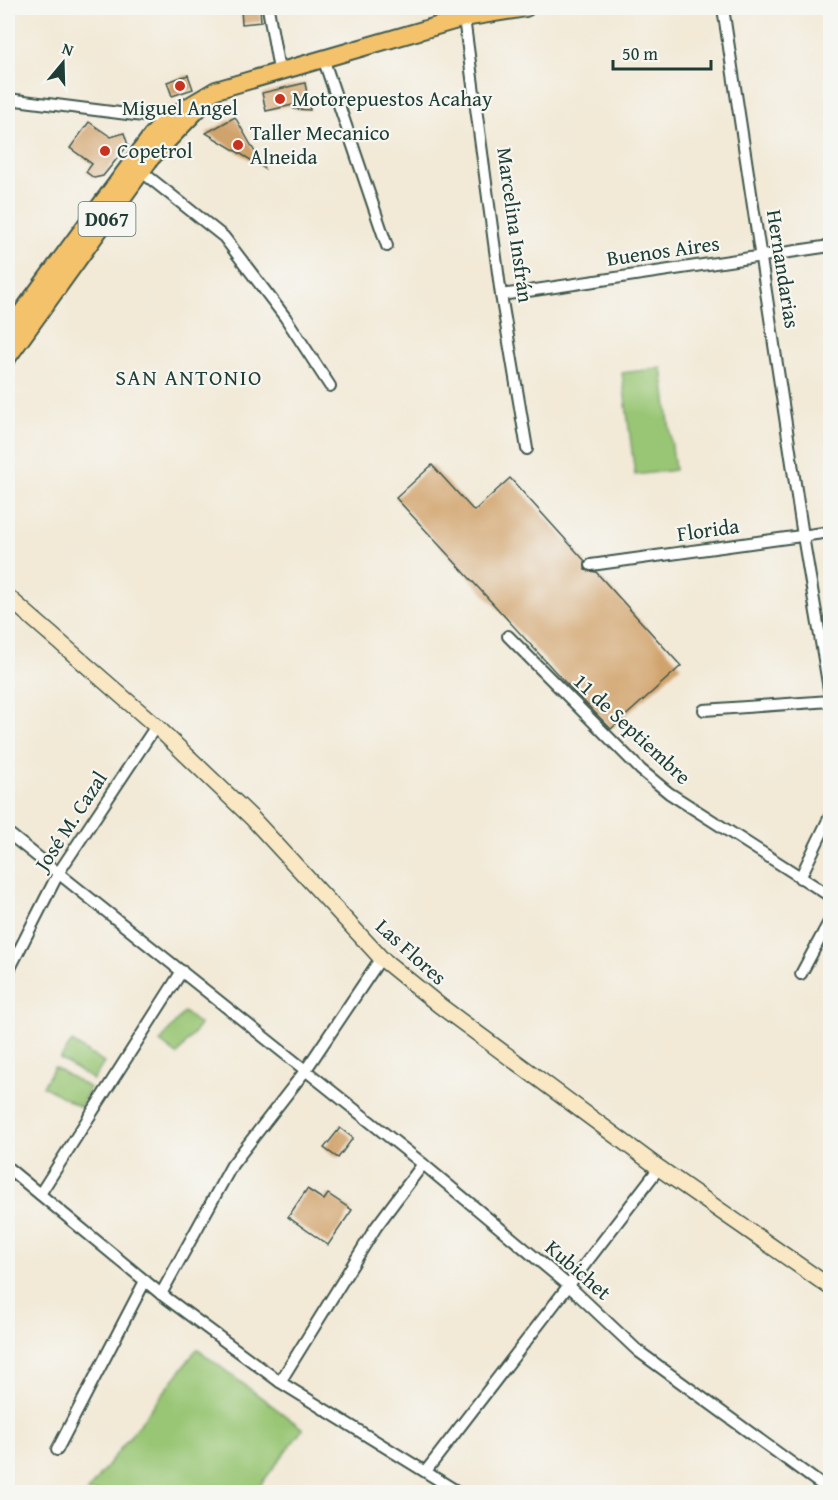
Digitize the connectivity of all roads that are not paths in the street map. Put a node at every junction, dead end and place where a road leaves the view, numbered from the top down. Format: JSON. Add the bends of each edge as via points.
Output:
{"nodes":[{"id":1,"x":268,"y":8,"type":"edge"},
{"id":2,"x":526,"y":8,"type":"edge"},
{"id":3,"x":723,"y":8,"type":"edge"},
{"id":4,"x":463,"y":13,"type":"edge"},
{"id":5,"x":323,"y":58,"type":"junction"},
{"id":6,"x":279,"y":70,"type":"junction"},
{"id":7,"x":216,"y":90,"type":"junction"},
{"id":8,"x":8,"y":99,"type":"edge"},
{"id":9,"x":167,"y":119,"type":"junction"},
{"id":10,"x":141,"y":171,"type":"junction"},
{"id":11,"x":387,"y":246,"type":"dead end"},
{"id":12,"x":831,"y":246,"type":"edge"},
{"id":13,"x":762,"y":256,"type":"junction"},
{"id":14,"x":501,"y":295,"type":"junction"},
{"id":15,"x":8,"y":332,"type":"edge"},
{"id":16,"x":8,"y":357,"type":"edge"},
{"id":17,"x":330,"y":386,"type":"dead end"},
{"id":18,"x":527,"y":449,"type":"dead end"},
{"id":19,"x":831,"y":532,"type":"edge"},
{"id":20,"x":803,"y":536,"type":"junction"},
{"id":21,"x":591,"y":565,"type":"dead end"},
{"id":22,"x":8,"y":597,"type":"edge"},
{"id":23,"x":508,"y":636,"type":"dead end"},
{"id":24,"x":831,"y":695,"type":"edge"},
{"id":25,"x":831,"y":701,"type":"edge"},
{"id":26,"x":704,"y":710,"type":"dead end"},
{"id":27,"x":156,"y":726,"type":"junction"},
{"id":28,"x":831,"y":816,"type":"edge"},
{"id":29,"x":8,"y":833,"type":"edge"},
{"id":30,"x":59,"y":872,"type":"junction"},
{"id":31,"x":800,"y":878,"type":"junction"},
{"id":32,"x":831,"y":896,"type":"edge"},
{"id":33,"x":831,"y":920,"type":"edge"},
{"id":34,"x":381,"y":958,"type":"junction"},
{"id":35,"x":182,"y":971,"type":"junction"},
{"id":36,"x":8,"y":972,"type":"edge"},
{"id":37,"x":801,"y":974,"type":"dead end"},
{"id":38,"x":305,"y":1071,"type":"junction"},
{"id":39,"x":423,"y":1164,"type":"junction"},
{"id":40,"x":8,"y":1168,"type":"edge"},
{"id":41,"x":659,"y":1168,"type":"junction"},
{"id":42,"x":40,"y":1194,"type":"junction"},
{"id":43,"x":145,"y":1281,"type":"junction"},
{"id":44,"x":568,"y":1285,"type":"junction"},
{"id":45,"x":831,"y":1287,"type":"edge"},
{"id":46,"x":161,"y":1294,"type":"junction"},
{"id":47,"x":280,"y":1382,"type":"junction"},
{"id":48,"x":57,"y":1450,"type":"dead end"},
{"id":49,"x":426,"y":1471,"type":"junction"},
{"id":50,"x":831,"y":1491,"type":"edge"},
{"id":51,"x":458,"y":1492,"type":"edge"}],
"edges":[{"from":1,"to":6,"type":"street"},
{"from":2,"to":4,"type":"main road","number":"D067"},
{"from":3,"to":13,"type":"street","name":"Hernandarias"},
{"from":4,"to":5,"type":"main road","number":"D067"},
{"from":4,"to":14,"type":"street","name":"Marcelina Insfrán"},
{"from":5,"to":6,"type":"main road","number":"D067"},
{"from":5,"to":11,"type":"street"},
{"from":6,"to":7,"type":"main road","number":"D067"},
{"from":7,"to":9,"type":"main road","number":"D067"},
{"from":7,"to":10,"type":"main road","number":"D067"},
{"from":8,"to":9,"type":"street"},
{"from":9,"to":15,"type":"main road","number":"D067"},
{"from":10,"to":16,"type":"main road","number":"D067"},
{"from":10,"to":17,"type":"street","via":[[224,237],[292,326]]},
{"from":12,"to":13,"type":"street","name":"Buenos Aires"},
{"from":13,"to":14,"type":"street","name":"Buenos Aires"},
{"from":13,"to":20,"type":"street","name":"Hernandarias"},
{"from":14,"to":18,"type":"street","name":"Marcelina Insfrán"},
{"from":19,"to":20,"type":"street","name":"Florida"},
{"from":20,"to":21,"type":"street","name":"Florida"},
{"from":20,"to":24,"type":"street","name":"Hernandarias"},
{"from":22,"to":27,"type":"street","name":"Las Flores"},
{"from":23,"to":31,"type":"street","name":"11 de Septiembre","via":[[641,770],[669,793]]},
{"from":25,"to":26,"type":"street"},
{"from":27,"to":30,"type":"street","name":"José M. Cazal"},
{"from":27,"to":34,"type":"street","name":"Las Flores","via":[[251,817]]},
{"from":28,"to":31,"type":"street"},
{"from":29,"to":30,"type":"street","name":"Kubichet"},
{"from":30,"to":35,"type":"street","name":"Kubichet"},
{"from":30,"to":36,"type":"street","name":"José M. Cazal"},
{"from":31,"to":32,"type":"street","name":"11 de Septiembre"},
{"from":33,"to":37,"type":"street"},
{"from":34,"to":38,"type":"street"},
{"from":34,"to":41,"type":"street","name":"Las Flores"},
{"from":35,"to":38,"type":"street","name":"Kubichet"},
{"from":35,"to":42,"type":"street"},
{"from":38,"to":39,"type":"street","name":"Kubichet"},
{"from":38,"to":46,"type":"street","via":[[232,1165]]},
{"from":39,"to":44,"type":"street","name":"Kubichet"},
{"from":39,"to":47,"type":"street","via":[[376,1227]]},
{"from":40,"to":42,"type":"street"},
{"from":41,"to":44,"type":"street"},
{"from":41,"to":45,"type":"street","name":"Las Flores"},
{"from":42,"to":43,"type":"street"},
{"from":43,"to":46,"type":"street"},
{"from":43,"to":48,"type":"street"},
{"from":44,"to":49,"type":"street"},
{"from":44,"to":50,"type":"street","name":"Kubichet","via":[[638,1351]]},
{"from":46,"to":47,"type":"street"},
{"from":47,"to":49,"type":"street"},
{"from":49,"to":51,"type":"street"}]}
